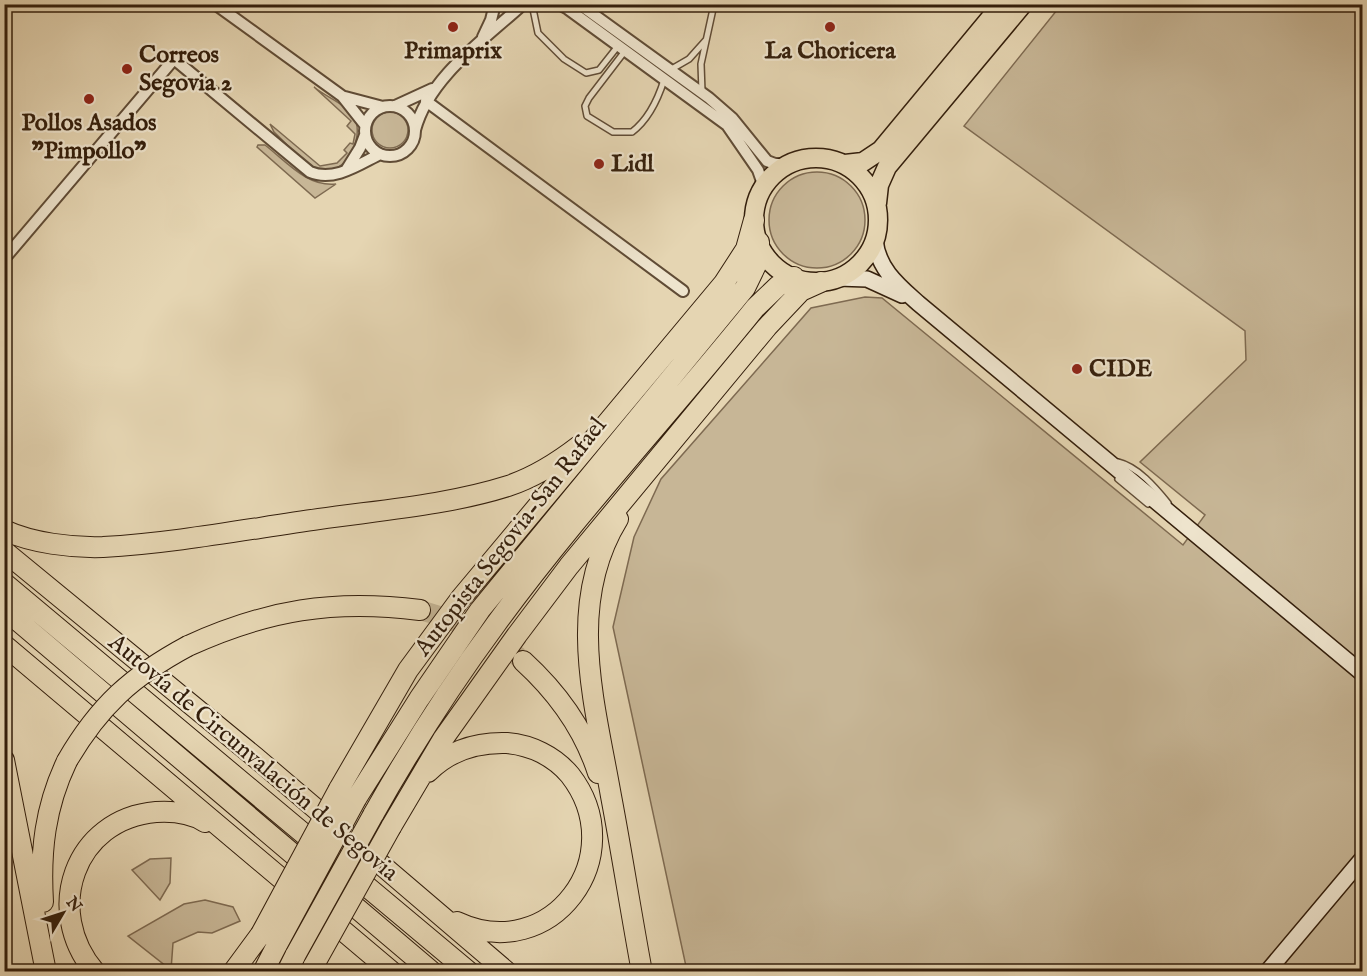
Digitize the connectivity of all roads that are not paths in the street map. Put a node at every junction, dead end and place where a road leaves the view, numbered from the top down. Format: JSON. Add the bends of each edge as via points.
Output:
{"nodes":[{"id":1,"x":215,"y":4,"type":"edge"},
{"id":2,"x":495,"y":4,"type":"edge"},
{"id":3,"x":523,"y":4,"type":"edge"},
{"id":4,"x":532,"y":4,"type":"edge"},
{"id":5,"x":559,"y":4,"type":"edge"},
{"id":6,"x":579,"y":4,"type":"edge"},
{"id":7,"x":1002,"y":4,"type":"edge"},
{"id":8,"x":1023,"y":4,"type":"edge"},
{"id":9,"x":712,"y":9,"type":"dead end"},
{"id":10,"x":707,"y":39,"type":"junction"},
{"id":11,"x":476,"y":47,"type":"junction"},
{"id":12,"x":622,"y":48,"type":"junction"},
{"id":13,"x":667,"y":74,"type":"junction"},
{"id":14,"x":435,"y":88,"type":"junction"},
{"id":15,"x":703,"y":93,"type":"junction"},
{"id":16,"x":342,"y":96,"type":"junction"},
{"id":17,"x":426,"y":101,"type":"junction"},
{"id":18,"x":394,"y":106,"type":"junction"},
{"id":19,"x":383,"y":107,"type":"junction"},
{"id":20,"x":365,"y":130,"type":"junction"},
{"id":21,"x":415,"y":130,"type":"junction"},
{"id":22,"x":380,"y":154,"type":"junction"},
{"id":23,"x":788,"y":164,"type":"junction"},
{"id":24,"x":845,"y":164,"type":"junction"},
{"id":25,"x":345,"y":171,"type":"junction"},
{"id":26,"x":764,"y":187,"type":"junction"},
{"id":27,"x":876,"y":204,"type":"junction"},
{"id":28,"x":754,"y":220,"type":"junction"},
{"id":29,"x":875,"y":240,"type":"junction"},
{"id":30,"x":759,"y":242,"type":"junction"},
{"id":31,"x":4,"y":259,"type":"edge"},
{"id":32,"x":794,"y":277,"type":"junction"},
{"id":33,"x":829,"y":280,"type":"junction"},
{"id":34,"x":683,"y":291,"type":"dead end"},
{"id":35,"x":918,"y":303,"type":"junction"},
{"id":36,"x":606,"y":423,"type":"junction"},
{"id":37,"x":651,"y":466,"type":"junction"},
{"id":38,"x":4,"y":530,"type":"edge"},
{"id":39,"x":4,"y":550,"type":"edge"},
{"id":40,"x":4,"y":583,"type":"edge"},
{"id":41,"x":4,"y":609,"type":"edge"},
{"id":42,"x":420,"y":610,"type":"tunnel mouth"},
{"id":43,"x":4,"y":645,"type":"edge"},
{"id":44,"x":523,"y":661,"type":"tunnel mouth"},
{"id":45,"x":1362,"y":673,"type":"edge"},
{"id":46,"x":4,"y":760,"type":"edge"},
{"id":47,"x":406,"y":801,"type":"junction"},
{"id":48,"x":238,"y":844,"type":"junction"},
{"id":49,"x":1362,"y":859,"type":"edge"},
{"id":50,"x":411,"y":890,"type":"junction"},
{"id":51,"x":628,"y":895,"type":"junction"},
{"id":52,"x":269,"y":939,"type":"junction"},
{"id":53,"x":291,"y":963,"type":"edge"},
{"id":54,"x":312,"y":968,"type":"edge"},
{"id":55,"x":390,"y":970,"type":"edge"},
{"id":56,"x":46,"y":972,"type":"edge"},
{"id":57,"x":54,"y":972,"type":"edge"},
{"id":58,"x":95,"y":972,"type":"edge"},
{"id":59,"x":232,"y":972,"type":"edge"},
{"id":60,"x":241,"y":972,"type":"edge"},
{"id":61,"x":263,"y":972,"type":"edge"},
{"id":62,"x":432,"y":972,"type":"edge"},
{"id":63,"x":468,"y":972,"type":"edge"},
{"id":64,"x":507,"y":972,"type":"edge"},
{"id":65,"x":642,"y":972,"type":"edge"},
{"id":66,"x":1267,"y":972,"type":"edge"}],
"edges":[{"from":1,"to":16,"type":"street"},
{"from":2,"to":11,"type":"street","via":[[489,26]]},
{"from":3,"to":11,"type":"street"},
{"from":4,"to":12,"type":"lane","via":[[538,33],[564,59],[586,73],[599,70]]},
{"from":5,"to":12,"type":"street"},
{"from":6,"to":13,"type":"street"},
{"from":7,"to":24,"type":"main road","via":[[881,150],[863,162]]},
{"from":8,"to":27,"type":"main road","via":[[887,166]]},
{"from":9,"to":10,"type":"lane"},
{"from":10,"to":13,"type":"lane"},
{"from":10,"to":15,"type":"lane","via":[[701,64]]},
{"from":11,"to":14,"type":"street"},
{"from":12,"to":13,"type":"street"},
{"from":12,"to":13,"type":"lane","via":[[585,106],[587,116],[613,132],[632,132],[649,114]]},
{"from":13,"to":15,"type":"street"},
{"from":13,"to":26,"type":"street","via":[[732,131],[758,170]]},
{"from":14,"to":17,"type":"street"},
{"from":14,"to":18,"type":"street"},
{"from":15,"to":23,"type":"street","via":[[732,118],[767,161]]},
{"from":16,"to":19,"type":"street"},
{"from":16,"to":20,"type":"street"},
{"from":17,"to":21,"type":"street"},
{"from":17,"to":34,"type":"street"},
{"from":18,"to":19,"type":"street"},
{"from":18,"to":21,"type":"street","via":[[411,117]]},
{"from":19,"to":20,"type":"street","via":[[371,113]]},
{"from":20,"to":22,"type":"street","via":[[370,147]]},
{"from":20,"to":25,"type":"street","via":[[360,148]]},
{"from":21,"to":22,"type":"street","via":[[414,140],[404,152],[395,156]]},
{"from":22,"to":25,"type":"street"},
{"from":23,"to":24,"type":"main road","via":[[816,157]]},
{"from":23,"to":26,"type":"main road"},
{"from":24,"to":27,"type":"main road","via":[[866,182]]},
{"from":25,"to":31,"type":"street","via":[[329,176],[310,172],[174,59]]},
{"from":26,"to":28,"type":"main road"},
{"from":27,"to":29,"type":"main road","via":[[879,222]]},
{"from":28,"to":30,"type":"main road"},
{"from":28,"to":36,"type":"highway","via":[[746,249],[724,283]]},
{"from":29,"to":33,"type":"main road","via":[[859,265]]},
{"from":29,"to":35,"type":"main road","via":[[884,268]]},
{"from":30,"to":32,"type":"main road","via":[[774,265]]},
{"from":30,"to":52,"type":"highway","name":"Autopista Segovia-San Rafael","bridge":true,"via":[[759,259],[745,288],[480,610],[418,699]]},
{"from":32,"to":33,"type":"main road"},
{"from":32,"to":53,"type":"highway","name":"Autopista Segovia-San Rafael","bridge":true,"via":[[755,308],[496,624],[435,712]]},
{"from":33,"to":35,"type":"main road","via":[[867,279]]},
{"from":33,"to":37,"type":"highway","via":[[801,291],[778,314]]},
{"from":35,"to":45,"type":"main road"},
{"from":36,"to":38,"type":"highway","via":[[536,475],[507,486],[430,502],[101,547],[50,542]]},
{"from":36,"to":52,"type":"highway","bridge":true,"via":[[421,652],[339,789]]},
{"from":37,"to":47,"type":"highway","via":[[517,635],[443,739]]},
{"from":37,"to":51,"type":"highway","via":[[612,528],[599,558],[588,609],[589,668]]},
{"from":39,"to":50,"type":"highway"},
{"from":40,"to":63,"type":"highway","name":"Autovía de Circunvalación de Segovia"},
{"from":41,"to":62,"type":"highway","name":"Autovía de Circunvalación de Segovia"},
{"from":42,"to":57,"type":"highway","bridge":true,"via":[[363,604],[310,608],[244,622],[150,667],[117,694],[91,722],[67,761],[49,807],[42,851],[43,909]]},
{"from":43,"to":48,"type":"highway"},
{"from":44,"to":51,"type":"highway","via":[[559,699],[588,747]]},
{"from":46,"to":56,"type":"highway"},
{"from":47,"to":50,"type":"highway","via":[[432,768],[456,752],[470,746],[532,747],[563,767],[586,800],[594,835],[588,867],[572,897],[540,924],[521,930],[501,933],[467,926],[449,918]]},
{"from":47,"to":54,"type":"highway","bridge":true},
{"from":48,"to":55,"type":"highway"},
{"from":48,"to":58,"type":"highway","via":[[199,818],[169,811],[130,819],[96,840],[74,874],[68,900],[77,945]]},
{"from":49,"to":66,"type":"main road"},
{"from":50,"to":64,"type":"highway"},
{"from":51,"to":65,"type":"highway"},
{"from":52,"to":59,"type":"highway"},
{"from":52,"to":60,"type":"highway"},
{"from":52,"to":61,"type":"highway","name":"Autopista Segovia-San Rafael"}]}
